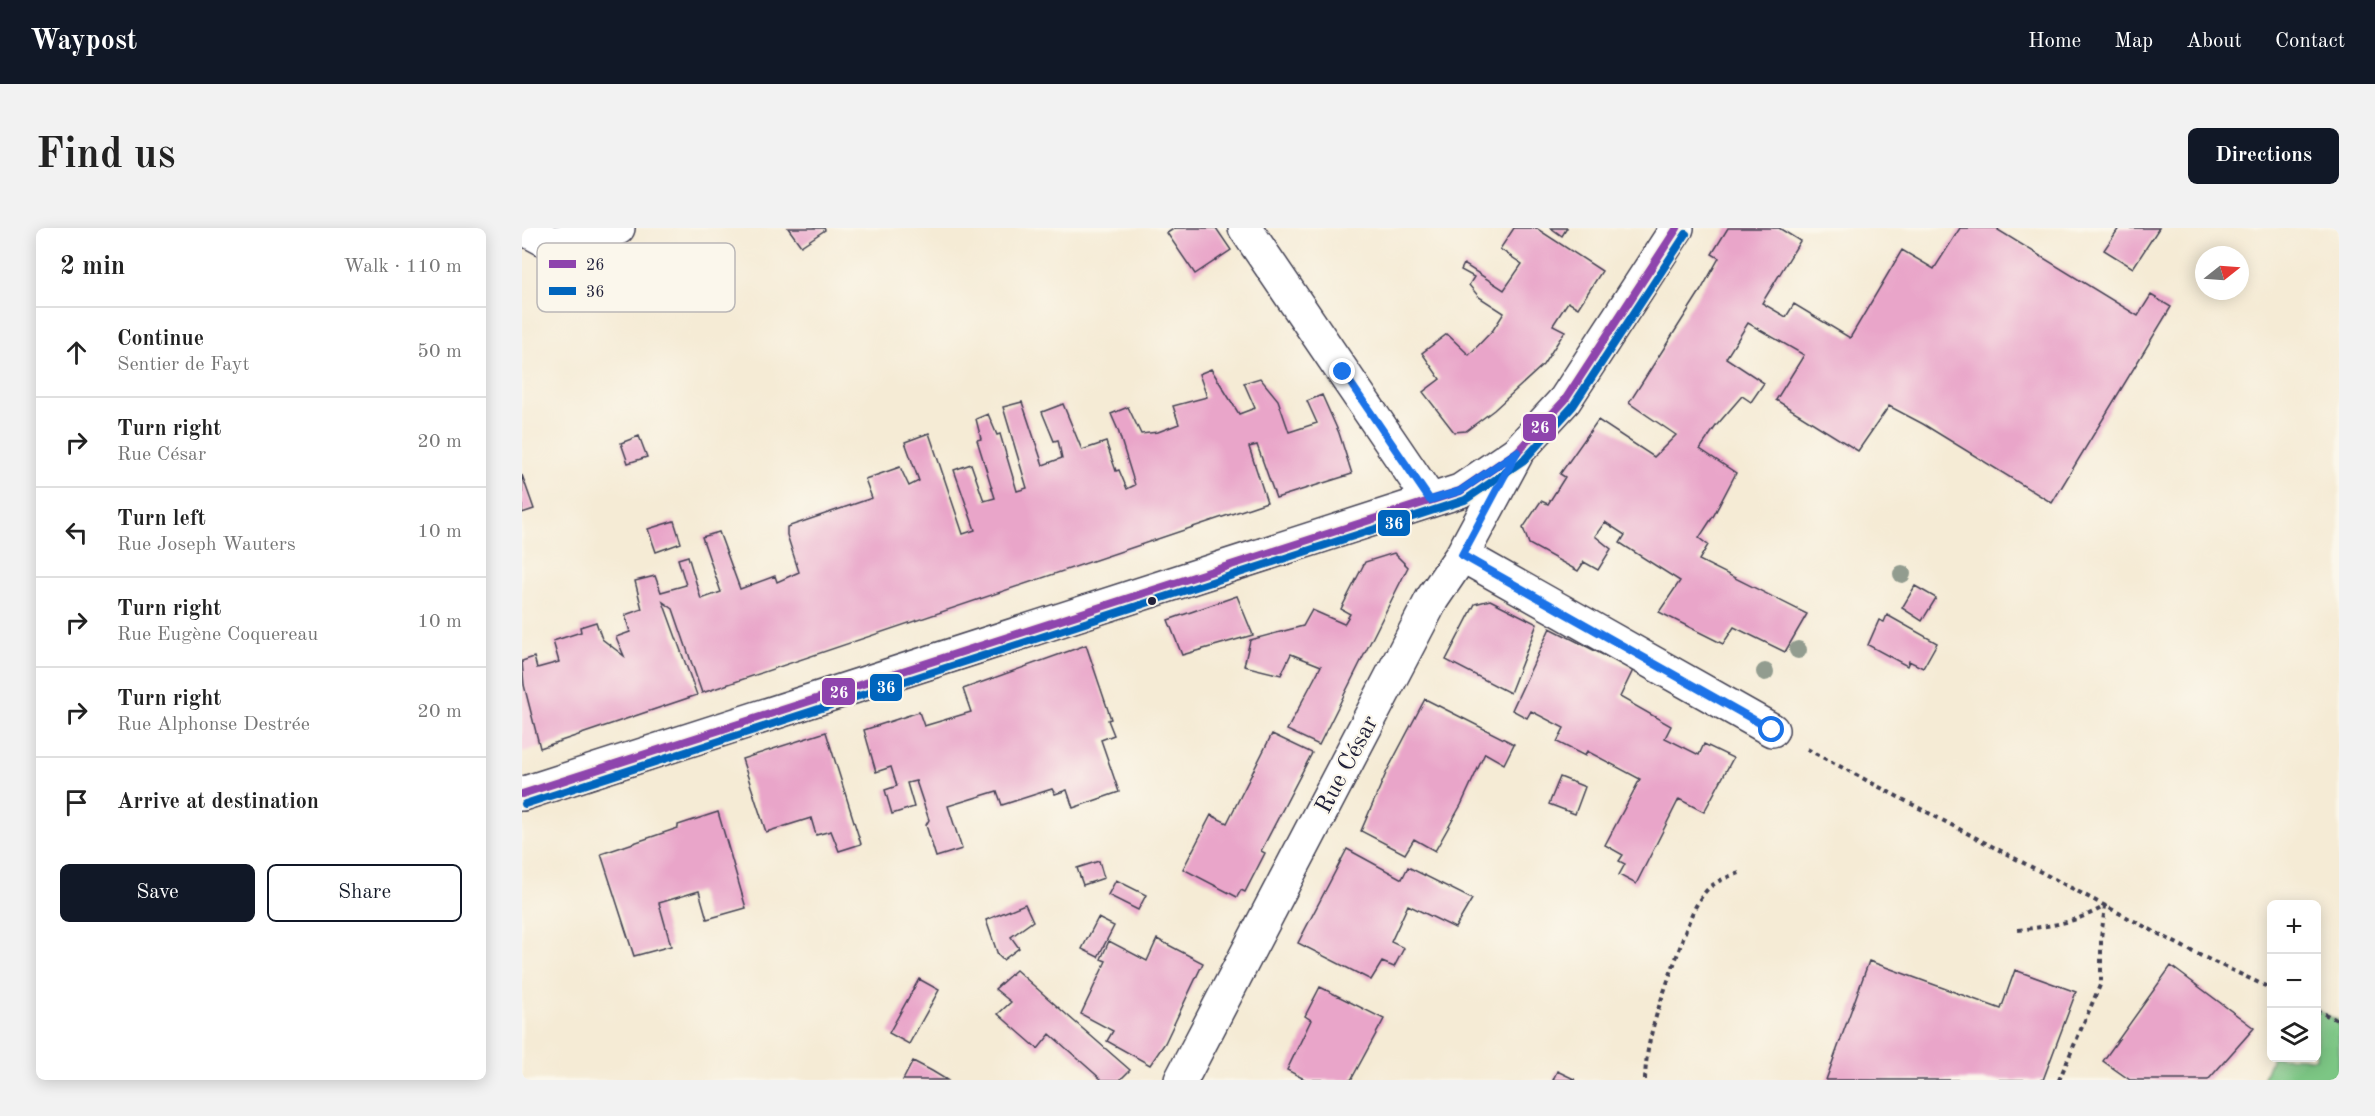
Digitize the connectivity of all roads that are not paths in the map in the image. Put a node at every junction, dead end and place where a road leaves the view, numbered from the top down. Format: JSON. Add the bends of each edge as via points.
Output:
{"nodes":[{"id":1,"x":618,"y":228,"type":"edge"},
{"id":2,"x":1245,"y":228,"type":"edge"},
{"id":3,"x":1677,"y":228,"type":"edge"},
{"id":4,"x":525,"y":230,"type":"dead end"},
{"id":5,"x":1517,"y":452,"type":"junction"},
{"id":6,"x":1445,"y":495,"type":"junction"},
{"id":7,"x":1462,"y":555,"type":"junction"},
{"id":8,"x":1772,"y":730,"type":"road end"},
{"id":9,"x":522,"y":794,"type":"edge"},
{"id":10,"x":1181,"y":1080,"type":"edge"}],
"edges":[{"from":1,"to":4,"type":"street","via":[[592,238],[551,243]]},
{"from":2,"to":6,"type":"street"},
{"from":3,"to":5,"type":"street","via":[[1565,400]]},
{"from":5,"to":6,"type":"street"},
{"from":5,"to":7,"type":"street","name":"Rue César"},
{"from":6,"to":9,"type":"street"},
{"from":7,"to":8,"type":"street"},
{"from":7,"to":10,"type":"street","name":"Rue César","via":[[1432,599]]}]}
